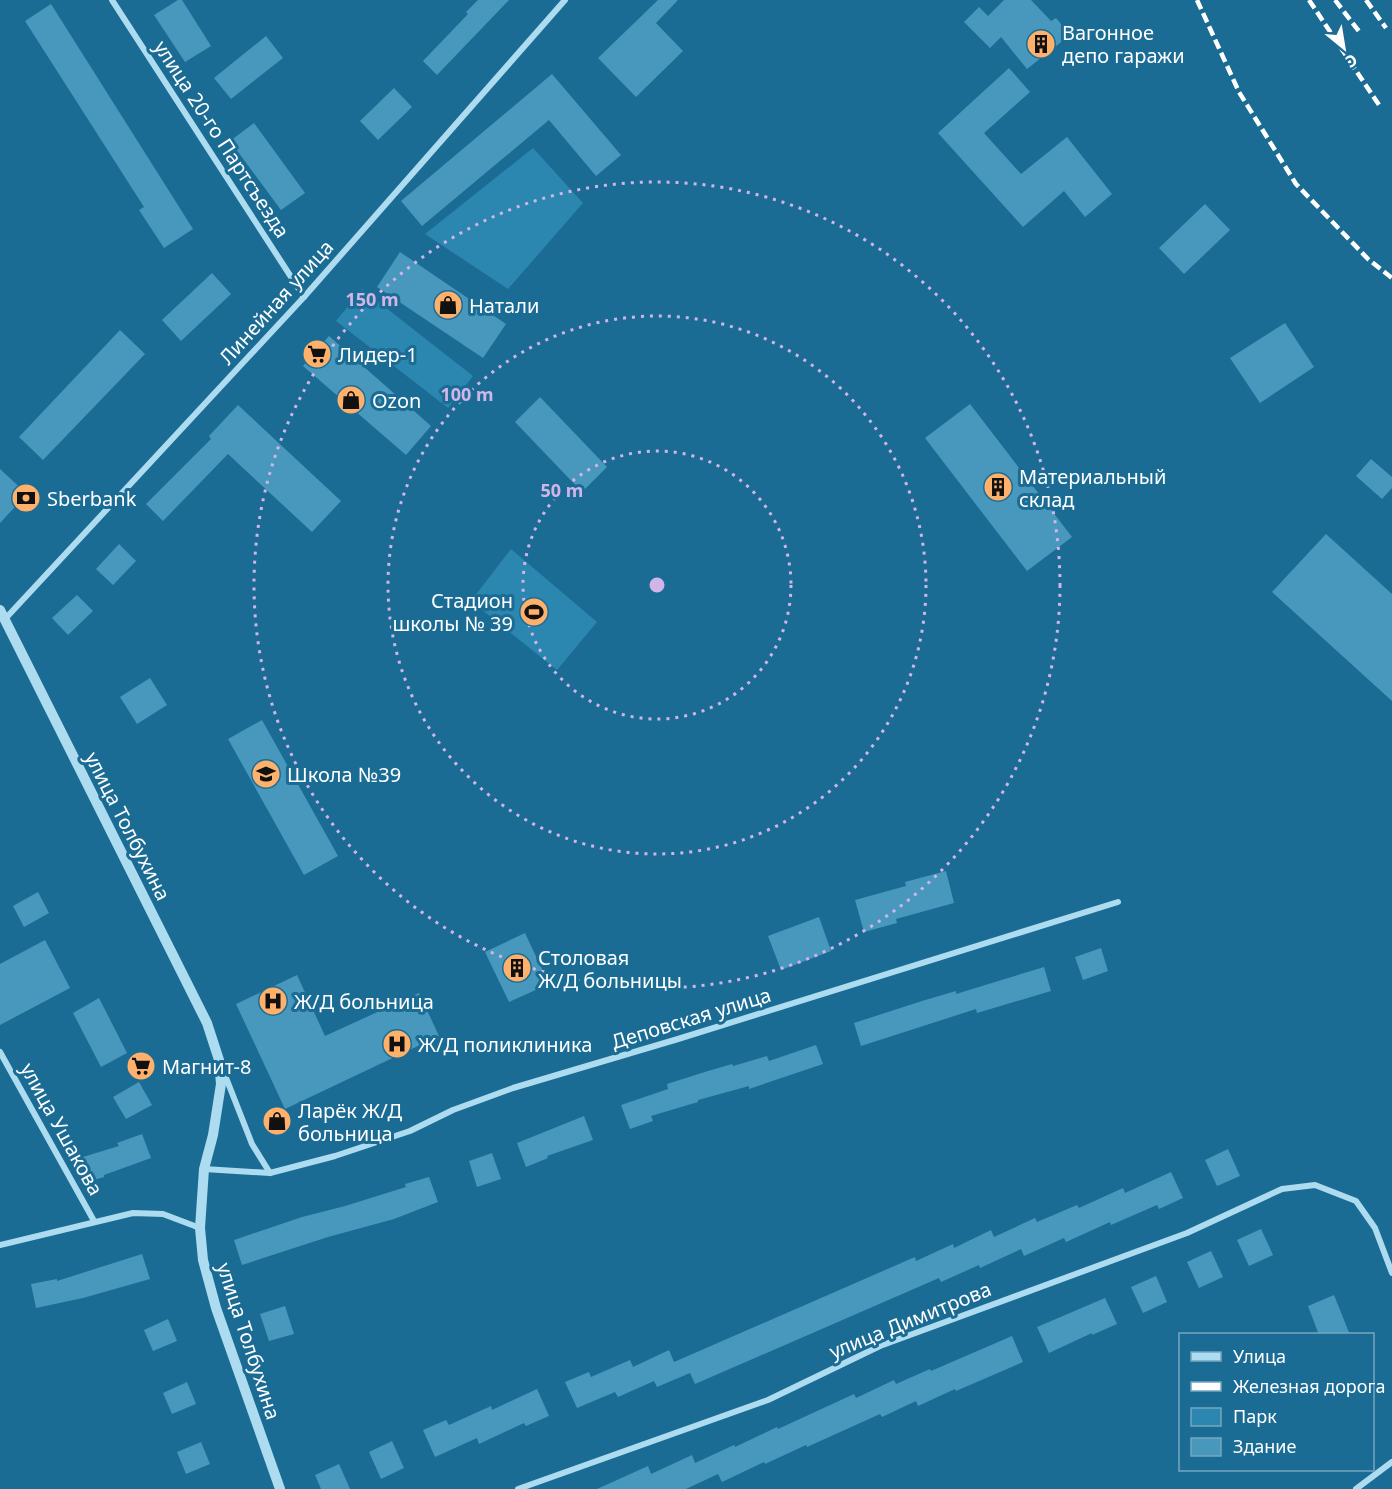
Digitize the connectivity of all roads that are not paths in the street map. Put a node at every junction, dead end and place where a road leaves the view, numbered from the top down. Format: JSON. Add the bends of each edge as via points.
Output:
{"nodes":[{"id":1,"x":112,"y":0,"type":"edge"},
{"id":2,"x":565,"y":0,"type":"edge"},
{"id":3,"x":304,"y":297,"type":"junction"},
{"id":4,"x":2,"y":615,"type":"edge"},
{"id":5,"x":1118,"y":902,"type":"dead end"},
{"id":6,"x":0,"y":1052,"type":"edge"},
{"id":7,"x":219,"y":1060,"type":"junction"},
{"id":8,"x":204,"y":1169,"type":"junction"},
{"id":9,"x":270,"y":1173,"type":"junction"},
{"id":10,"x":94,"y":1221,"type":"junction"},
{"id":11,"x":200,"y":1228,"type":"junction"},
{"id":12,"x":0,"y":1245,"type":"edge"},
{"id":13,"x":1392,"y":1273,"type":"edge"},
{"id":14,"x":1392,"y":1462,"type":"edge"},
{"id":15,"x":280,"y":1489,"type":"edge"},
{"id":16,"x":518,"y":1489,"type":"edge"},
{"id":17,"x":1356,"y":1489,"type":"edge"}],
"edges":[{"from":1,"to":3,"type":"street","name":"улица 20-го Партсъезда"},
{"from":2,"to":3,"type":"street","name":"Линейная улица"},
{"from":3,"to":4,"type":"street","name":"Линейная улица"},
{"from":4,"to":7,"type":"street","name":"улица Толбухина","via":[[202,1013]]},
{"from":5,"to":9,"type":"street","name":"Деповская улица","via":[[513,1088],[410,1131]]},
{"from":6,"to":10,"type":"street","name":"улица Ушакова"},
{"from":7,"to":8,"type":"street","name":"улица Толбухина","via":[[213,1135]]},
{"from":7,"to":9,"type":"street","name":"улица Толбухина","via":[[252,1144]]},
{"from":8,"to":9,"type":"street","name":"Деповская улица"},
{"from":8,"to":11,"type":"street","name":"улица Толбухина"},
{"from":10,"to":11,"type":"street","via":[[133,1213],[164,1214]]},
{"from":10,"to":12,"type":"street"},
{"from":11,"to":15,"type":"street","name":"улица Толбухина","via":[[203,1260],[216,1308]]},
{"from":13,"to":16,"type":"street","name":"улица Димитрова","via":[[1375,1228],[1356,1201],[1315,1185],[1282,1189],[1187,1233],[880,1346],[768,1400]]},
{"from":14,"to":17,"type":"street"}]}
